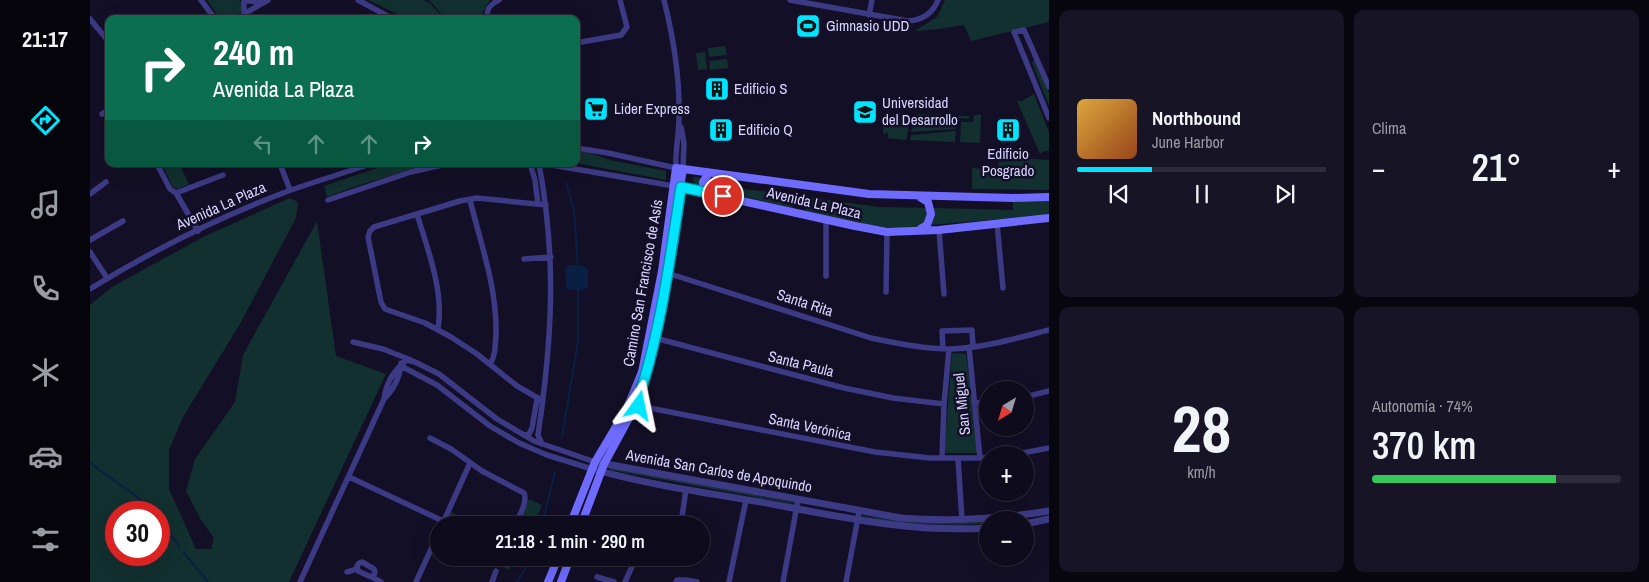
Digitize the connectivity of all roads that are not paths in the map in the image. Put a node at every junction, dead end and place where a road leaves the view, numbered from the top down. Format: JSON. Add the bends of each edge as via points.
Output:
{"nodes":[{"id":1,"x":201,"y":0,"type":"edge"},
{"id":2,"x":244,"y":0,"type":"edge"},
{"id":3,"x":268,"y":0,"type":"edge"},
{"id":4,"x":358,"y":0,"type":"edge"},
{"id":5,"x":499,"y":0,"type":"edge"},
{"id":6,"x":620,"y":0,"type":"edge"},
{"id":7,"x":664,"y":0,"type":"edge"},
{"id":8,"x":790,"y":0,"type":"edge"},
{"id":9,"x":872,"y":0,"type":"edge"},
{"id":10,"x":938,"y":0,"type":"edge"},
{"id":11,"x":262,"y":3,"type":"junction"},
{"id":12,"x":818,"y":3,"type":"edge"},
{"id":13,"x":212,"y":15,"type":"edge"},
{"id":14,"x":241,"y":15,"type":"edge"},
{"id":15,"x":243,"y":15,"type":"edge"},
{"id":16,"x":386,"y":15,"type":"edge"},
{"id":17,"x":486,"y":15,"type":"edge"},
{"id":18,"x":869,"y":15,"type":"junction"},
{"id":19,"x":90,"y":19,"type":"edge"},
{"id":20,"x":105,"y":37,"type":"edge"},
{"id":21,"x":580,"y":42,"type":"edge"},
{"id":22,"x":1025,"y":56,"type":"junction"},
{"id":23,"x":1035,"y":56,"type":"junction"},
{"id":24,"x":1049,"y":87,"type":"edge"},
{"id":25,"x":105,"y":112,"type":"edge"},
{"id":26,"x":102,"y":114,"type":"dead end"},
{"id":27,"x":1049,"y":118,"type":"edge"},
{"id":28,"x":580,"y":149,"type":"edge"},
{"id":29,"x":159,"y":167,"type":"edge"},
{"id":30,"x":281,"y":167,"type":"edge"},
{"id":31,"x":361,"y":167,"type":"edge"},
{"id":32,"x":433,"y":167,"type":"edge"},
{"id":33,"x":531,"y":167,"type":"edge"},
{"id":34,"x":540,"y":167,"type":"edge"},
{"id":35,"x":566,"y":167,"type":"edge"},
{"id":36,"x":679,"y":169,"type":"junction"},
{"id":37,"x":708,"y":173,"type":"junction"},
{"id":38,"x":223,"y":175,"type":"dead end"},
{"id":39,"x":106,"y":182,"type":"dead end"},
{"id":40,"x":677,"y":186,"type":"junction"},
{"id":41,"x":290,"y":190,"type":"junction"},
{"id":42,"x":704,"y":192,"type":"junction"},
{"id":43,"x":176,"y":193,"type":"junction"},
{"id":44,"x":90,"y":194,"type":"edge"},
{"id":45,"x":919,"y":196,"type":"junction"},
{"id":46,"x":1049,"y":197,"type":"edge"},
{"id":47,"x":328,"y":200,"type":"dead end"},
{"id":48,"x":470,"y":200,"type":"junction"},
{"id":49,"x":538,"y":204,"type":"junction"},
{"id":50,"x":546,"y":205,"type":"junction"},
{"id":51,"x":417,"y":214,"type":"junction"},
{"id":52,"x":1049,"y":218,"type":"edge"},
{"id":53,"x":123,"y":220,"type":"dead end"},
{"id":54,"x":826,"y":220,"type":"junction"},
{"id":55,"x":997,"y":223,"type":"junction"},
{"id":56,"x":939,"y":230,"type":"junction"},
{"id":57,"x":198,"y":231,"type":"junction"},
{"id":58,"x":887,"y":232,"type":"junction"},
{"id":59,"x":917,"y":232,"type":"junction"},
{"id":60,"x":90,"y":240,"type":"edge"},
{"id":61,"x":90,"y":252,"type":"edge"},
{"id":62,"x":551,"y":258,"type":"junction"},
{"id":63,"x":524,"y":259,"type":"dead end"},
{"id":64,"x":664,"y":272,"type":"junction"},
{"id":65,"x":826,"y":276,"type":"dead end"},
{"id":66,"x":107,"y":278,"type":"junction"},
{"id":67,"x":1003,"y":288,"type":"dead end"},
{"id":68,"x":90,"y":289,"type":"edge"},
{"id":69,"x":886,"y":292,"type":"dead end"},
{"id":70,"x":944,"y":294,"type":"dead end"},
{"id":71,"x":438,"y":329,"type":"junction"},
{"id":72,"x":1049,"y":330,"type":"edge"},
{"id":73,"x":655,"y":338,"type":"junction"},
{"id":74,"x":352,"y":342,"type":"dead end"},
{"id":75,"x":971,"y":347,"type":"junction"},
{"id":76,"x":946,"y":348,"type":"junction"},
{"id":77,"x":396,"y":354,"type":"junction"},
{"id":78,"x":411,"y":360,"type":"junction"},
{"id":79,"x":490,"y":364,"type":"junction"},
{"id":80,"x":401,"y":366,"type":"junction"},
{"id":81,"x":1049,"y":391,"type":"edge"},
{"id":82,"x":1034,"y":394,"type":"edge"},
{"id":83,"x":540,"y":400,"type":"junction"},
{"id":84,"x":974,"y":403,"type":"junction"},
{"id":85,"x":979,"y":403,"type":"edge"},
{"id":86,"x":633,"y":404,"type":"junction"},
{"id":87,"x":944,"y":404,"type":"junction"},
{"id":88,"x":524,"y":435,"type":"junction"},
{"id":89,"x":430,"y":438,"type":"dead end"},
{"id":90,"x":543,"y":445,"type":"junction"},
{"id":91,"x":1049,"y":448,"type":"edge"},
{"id":92,"x":979,"y":449,"type":"edge"},
{"id":93,"x":1034,"y":451,"type":"edge"},
{"id":94,"x":942,"y":458,"type":"junction"},
{"id":95,"x":979,"y":458,"type":"edge"},
{"id":96,"x":958,"y":459,"type":"junction"},
{"id":97,"x":470,"y":463,"type":"junction"},
{"id":98,"x":593,"y":466,"type":"junction"},
{"id":99,"x":602,"y":468,"type":"junction"},
{"id":100,"x":349,"y":477,"type":"junction"},
{"id":101,"x":686,"y":489,"type":"junction"},
{"id":102,"x":746,"y":500,"type":"junction"},
{"id":103,"x":798,"y":500,"type":"junction"},
{"id":104,"x":796,"y":509,"type":"junction"},
{"id":105,"x":1049,"y":511,"type":"edge"},
{"id":106,"x":859,"y":512,"type":"junction"},
{"id":107,"x":446,"y":516,"type":"edge"},
{"id":108,"x":519,"y":516,"type":"edge"},
{"id":109,"x":574,"y":516,"type":"edge"},
{"id":110,"x":584,"y":516,"type":"edge"},
{"id":111,"x":682,"y":516,"type":"edge"},
{"id":112,"x":430,"y":517,"type":"edge"},
{"id":113,"x":1049,"y":519,"type":"edge"},
{"id":114,"x":857,"y":520,"type":"junction"},
{"id":115,"x":962,"y":520,"type":"junction"},
{"id":116,"x":1034,"y":522,"type":"edge"},
{"id":117,"x":979,"y":529,"type":"edge"},
{"id":118,"x":430,"y":552,"type":"edge"},
{"id":119,"x":555,"y":566,"type":"edge"},
{"id":120,"x":567,"y":566,"type":"edge"},
{"id":121,"x":632,"y":566,"type":"edge"},
{"id":122,"x":357,"y":569,"type":"junction"},
{"id":123,"x":496,"y":571,"type":"dead end"},
{"id":124,"x":347,"y":572,"type":"dead end"},
{"id":125,"x":552,"y":572,"type":"junction"},
{"id":126,"x":373,"y":577,"type":"junction"},
{"id":127,"x":597,"y":577,"type":"dead end"},
{"id":128,"x":562,"y":578,"type":"edge"},
{"id":129,"x":300,"y":582,"type":"edge"},
{"id":130,"x":381,"y":582,"type":"edge"},
{"id":131,"x":416,"y":582,"type":"edge"},
{"id":132,"x":492,"y":582,"type":"edge"},
{"id":133,"x":548,"y":582,"type":"edge"},
{"id":134,"x":614,"y":582,"type":"edge"},
{"id":135,"x":625,"y":582,"type":"edge"},
{"id":136,"x":676,"y":582,"type":"edge"},
{"id":137,"x":698,"y":582,"type":"edge"},
{"id":138,"x":729,"y":582,"type":"edge"},
{"id":139,"x":783,"y":582,"type":"edge"},
{"id":140,"x":846,"y":582,"type":"edge"}],
"edges":[{"from":1,"to":13,"type":"street"},
{"from":2,"to":11,"type":"street"},
{"from":2,"to":14,"type":"street"},
{"from":3,"to":11,"type":"street"},
{"from":4,"to":16,"type":"street"},
{"from":5,"to":17,"type":"street","via":[[488,8]]},
{"from":6,"to":21,"type":"street","via":[[627,27],[621,35]]},
{"from":7,"to":36,"type":"street","name":"Camino San Francisco de Asís","via":[[678,92]]},
{"from":8,"to":12,"type":"street"},
{"from":9,"to":18,"type":"street"},
{"from":10,"to":18,"type":"street","via":[[931,11],[917,20],[902,21]]},
{"from":11,"to":15,"type":"street"},
{"from":12,"to":18,"type":"street"},
{"from":19,"to":20,"type":"street"},
{"from":22,"to":23,"type":"street"},
{"from":22,"to":23,"type":"street","via":[[1014,32],[1024,30]]},
{"from":22,"to":27,"type":"street"},
{"from":23,"to":24,"type":"street"},
{"from":25,"to":26,"type":"street"},
{"from":28,"to":36,"type":"street","name":"Avenida La Plaza"},
{"from":29,"to":43,"type":"street","via":[[170,189]]},
{"from":30,"to":41,"type":"street"},
{"from":31,"to":41,"type":"street","name":"Avenida La Plaza"},
{"from":32,"to":47,"type":"street"},
{"from":33,"to":49,"type":"street"},
{"from":34,"to":50,"type":"street"},
{"from":35,"to":40,"type":"street","name":"Avenida La Plaza"},
{"from":36,"to":37,"type":"main road","name":"Avenida La Plaza"},
{"from":36,"to":40,"type":"main road","name":"Camino San Francisco de Asís"},
{"from":37,"to":42,"type":"main road","via":[[703,182]]},
{"from":37,"to":45,"type":"main road","name":"Avenida La Plaza","via":[[869,194]]},
{"from":38,"to":43,"type":"street"},
{"from":39,"to":44,"type":"street"},
{"from":40,"to":42,"type":"main road","name":"Avenida La Plaza"},
{"from":40,"to":64,"type":"main road","name":"Camino San Francisco de Asís"},
{"from":41,"to":57,"type":"street","name":"Avenida La Plaza"},
{"from":42,"to":54,"type":"main road","name":"Avenida La Plaza"},
{"from":43,"to":57,"type":"street"},
{"from":45,"to":46,"type":"main road","name":"Avenida La Plaza"},
{"from":45,"to":59,"type":"main road","via":[[928,202],[932,214],[927,225]]},
{"from":48,"to":49,"type":"street","via":[[487,198]]},
{"from":48,"to":51,"type":"street"},
{"from":48,"to":79,"type":"street","via":[[494,293],[495,349]]},
{"from":49,"to":50,"type":"street"},
{"from":50,"to":62,"type":"street"},
{"from":51,"to":71,"type":"street","via":[[438,288]]},
{"from":51,"to":71,"type":"street","via":[[374,227],[368,237],[383,307]]},
{"from":52,"to":55,"type":"main road","name":"Avenida La Plaza"},
{"from":53,"to":60,"type":"street"},
{"from":54,"to":58,"type":"main road","name":"Avenida La Plaza"},
{"from":54,"to":65,"type":"street"},
{"from":55,"to":56,"type":"main road","name":"Avenida La Plaza"},
{"from":55,"to":67,"type":"street"},
{"from":56,"to":59,"type":"main road","name":"Avenida La Plaza"},
{"from":56,"to":70,"type":"street"},
{"from":57,"to":66,"type":"street","name":"Avenida La Plaza"},
{"from":58,"to":59,"type":"main road","name":"Avenida La Plaza"},
{"from":58,"to":69,"type":"street"},
{"from":61,"to":66,"type":"street"},
{"from":62,"to":63,"type":"street"},
{"from":62,"to":83,"type":"street","via":[[550,339]]},
{"from":64,"to":73,"type":"main road","name":"Camino San Francisco de Asís"},
{"from":64,"to":76,"type":"street","name":"Santa Rita","via":[[871,338]]},
{"from":64,"to":86,"type":"main road","name":"Camino San Francisco de Asís"},
{"from":66,"to":68,"type":"street","name":"Avenida La Plaza"},
{"from":71,"to":79,"type":"street"},
{"from":72,"to":75,"type":"street","name":"Santa Rita"},
{"from":73,"to":86,"type":"main road","name":"Camino San Francisco de Asís","via":[[647,374]]},
{"from":73,"to":87,"type":"street","name":"Santa Paula","via":[[844,388]]},
{"from":74,"to":77,"type":"street","name":"Avenida San Carlos de Apoquindo"},
{"from":75,"to":76,"type":"street","name":"Santa Rita"},
{"from":75,"to":76,"type":"street","via":[[972,330],[942,331]]},
{"from":75,"to":84,"type":"street","name":"San Miguel"},
{"from":76,"to":87,"type":"street","name":"San Miguel"},
{"from":77,"to":78,"type":"street","name":"Avenida San Carlos de Apoquindo"},
{"from":77,"to":80,"type":"street","via":[[401,359]]},
{"from":78,"to":80,"type":"street"},
{"from":78,"to":88,"type":"street","name":"Avenida San Carlos de Apoquindo","via":[[439,374]]},
{"from":79,"to":83,"type":"street"},
{"from":80,"to":98,"type":"street","name":"Avenida San Carlos de Apoquindo","via":[[438,385],[490,426],[519,443],[546,455]]},
{"from":80,"to":100,"type":"street","via":[[400,375],[384,399]]},
{"from":81,"to":82,"type":"street"},
{"from":83,"to":88,"type":"street","via":[[532,428],[529,434]]},
{"from":83,"to":90,"type":"street","via":[[538,437]]},
{"from":84,"to":85,"type":"street"},
{"from":84,"to":92,"type":"street","name":"San Miguel"},
{"from":86,"to":94,"type":"street","name":"Santa Verónica","via":[[875,452]]},
{"from":86,"to":98,"type":"main road","name":"Camino San Francisco de Asís"},
{"from":86,"to":99,"type":"main road","name":"Camino San Francisco de Asís"},
{"from":87,"to":94,"type":"street","name":"San Miguel"},
{"from":88,"to":90,"type":"street","name":"Avenida San Carlos de Apoquindo"},
{"from":89,"to":97,"type":"street"},
{"from":90,"to":98,"type":"street","name":"Avenida San Carlos de Apoquindo"},
{"from":91,"to":93,"type":"street"},
{"from":94,"to":96,"type":"street","name":"Santa Verónica"},
{"from":95,"to":96,"type":"street","name":"Santa Verónica"},
{"from":96,"to":115,"type":"street"},
{"from":97,"to":107,"type":"street"},
{"from":97,"to":108,"type":"street","via":[[524,493],[525,502]]},
{"from":98,"to":99,"type":"street","name":"Avenida San Carlos de Apoquindo"},
{"from":98,"to":109,"type":"main road","name":"Camino San Francisco de Asís"},
{"from":99,"to":101,"type":"street","name":"Avenida San Carlos de Apoquindo"},
{"from":99,"to":103,"type":"street","name":"Avenida San Carlos de Apoquindo"},
{"from":99,"to":110,"type":"main road","name":"Camino San Francisco de Asís"},
{"from":100,"to":112,"type":"street"},
{"from":100,"to":129,"type":"street"},
{"from":101,"to":102,"type":"street","name":"Avenida San Carlos de Apoquindo"},
{"from":101,"to":111,"type":"street"},
{"from":102,"to":104,"type":"street","name":"Avenida San Carlos de Apoquindo"},
{"from":102,"to":138,"type":"street"},
{"from":103,"to":104,"type":"street"},
{"from":103,"to":106,"type":"street","name":"Avenida San Carlos de Apoquindo"},
{"from":104,"to":114,"type":"street","name":"Avenida San Carlos de Apoquindo"},
{"from":104,"to":139,"type":"street"},
{"from":105,"to":115,"type":"street","name":"Avenida San Carlos de Apoquindo"},
{"from":106,"to":114,"type":"street"},
{"from":106,"to":115,"type":"street","name":"Avenida San Carlos de Apoquindo","via":[[901,518]]},
{"from":113,"to":116,"type":"street"},
{"from":114,"to":117,"type":"street","name":"Avenida San Carlos de Apoquindo","via":[[919,528]]},
{"from":114,"to":140,"type":"street"},
{"from":118,"to":131,"type":"street"},
{"from":119,"to":125,"type":"main road"},
{"from":120,"to":128,"type":"main road"},
{"from":121,"to":135,"type":"street"},
{"from":122,"to":124,"type":"street"},
{"from":122,"to":126,"type":"street"},
{"from":122,"to":126,"type":"street","via":[[362,562],[374,569]]},
{"from":123,"to":132,"type":"street"},
{"from":125,"to":128,"type":"main road"},
{"from":125,"to":133,"type":"main road"},
{"from":126,"to":130,"type":"street"},
{"from":127,"to":134,"type":"street"},
{"from":136,"to":137,"type":"street"}]}
